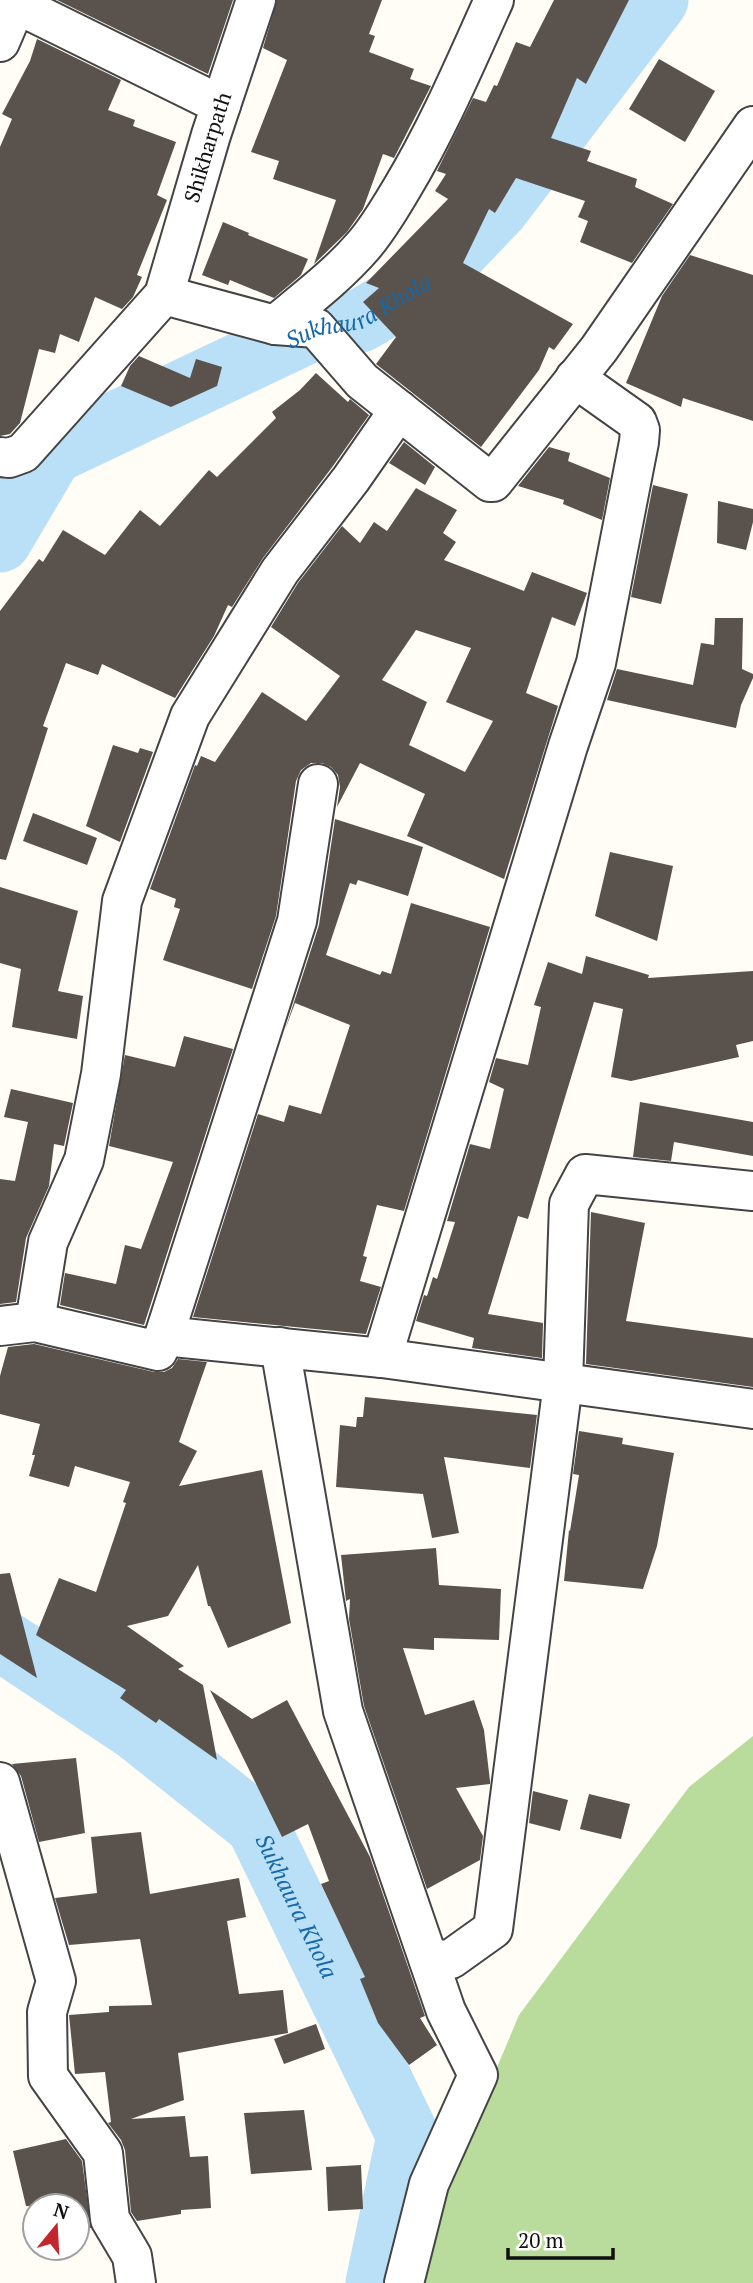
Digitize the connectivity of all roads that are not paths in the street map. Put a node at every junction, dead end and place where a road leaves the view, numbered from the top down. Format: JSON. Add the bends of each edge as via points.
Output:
{"nodes":[{"id":1,"x":256,"y":0,"type":"edge"},
{"id":2,"x":494,"y":0,"type":"edge"},
{"id":3,"x":17,"y":2,"type":"edge"},
{"id":4,"x":0,"y":42,"type":"edge"},
{"id":5,"x":221,"y":105,"type":"junction"},
{"id":6,"x":753,"y":126,"type":"edge"},
{"id":7,"x":164,"y":295,"type":"junction"},
{"id":8,"x":275,"y":325,"type":"junction"},
{"id":9,"x":575,"y":379,"type":"junction"},
{"id":10,"x":399,"y":410,"type":"junction"},
{"id":11,"x":0,"y":457,"type":"edge"},
{"id":12,"x":318,"y":784,"type":"dead end"},
{"id":13,"x":753,"y":1191,"type":"edge"},
{"id":14,"x":18,"y":1324,"type":"edge"},
{"id":15,"x":164,"y":1336,"type":"junction"},
{"id":16,"x":279,"y":1348,"type":"junction"},
{"id":17,"x":382,"y":1357,"type":"junction"},
{"id":18,"x":564,"y":1383,"type":"junction"},
{"id":19,"x":753,"y":1409,"type":"edge"},
{"id":20,"x":0,"y":1782,"type":"edge"},
{"id":21,"x":429,"y":1961,"type":"junction"},
{"id":22,"x":136,"y":2283,"type":"edge"},
{"id":23,"x":404,"y":2283,"type":"edge"}],
"edges":[{"from":1,"to":5,"type":"street","name":"Shikharpath"},
{"from":2,"to":8,"type":"street","via":[[423,152],[388,211],[363,246]]},
{"from":3,"to":4,"type":"street"},
{"from":3,"to":5,"type":"street"},
{"from":5,"to":7,"type":"street","name":"Shikharpath"},
{"from":6,"to":9,"type":"street"},
{"from":7,"to":8,"type":"street"},
{"from":7,"to":11,"type":"street","via":[[23,453]]},
{"from":8,"to":10,"type":"street","via":[[316,328],[362,381]]},
{"from":9,"to":10,"type":"street","via":[[493,482]]},
{"from":9,"to":17,"type":"street","via":[[637,422],[640,430],[596,663]]},
{"from":10,"to":14,"type":"street","via":[[280,570],[190,716],[122,901],[101,1074],[84,1160]]},
{"from":12,"to":15,"type":"street","via":[[297,921]]},
{"from":13,"to":18,"type":"street","via":[[584,1174],[569,1203]]},
{"from":14,"to":15,"type":"street","via":[[158,1351]]},
{"from":15,"to":16,"type":"street"},
{"from":16,"to":17,"type":"street"},
{"from":16,"to":21,"type":"street","via":[[343,1711]]},
{"from":17,"to":18,"type":"street"},
{"from":18,"to":19,"type":"street"},
{"from":18,"to":21,"type":"street","via":[[493,1929],[451,1959]]},
{"from":20,"to":22,"type":"street","via":[[56,1981],[47,2012],[48,2076],[103,2153],[110,2219],[132,2256]]},
{"from":21,"to":23,"type":"street","via":[[446,2011],[478,2075],[429,2183]]}]}
